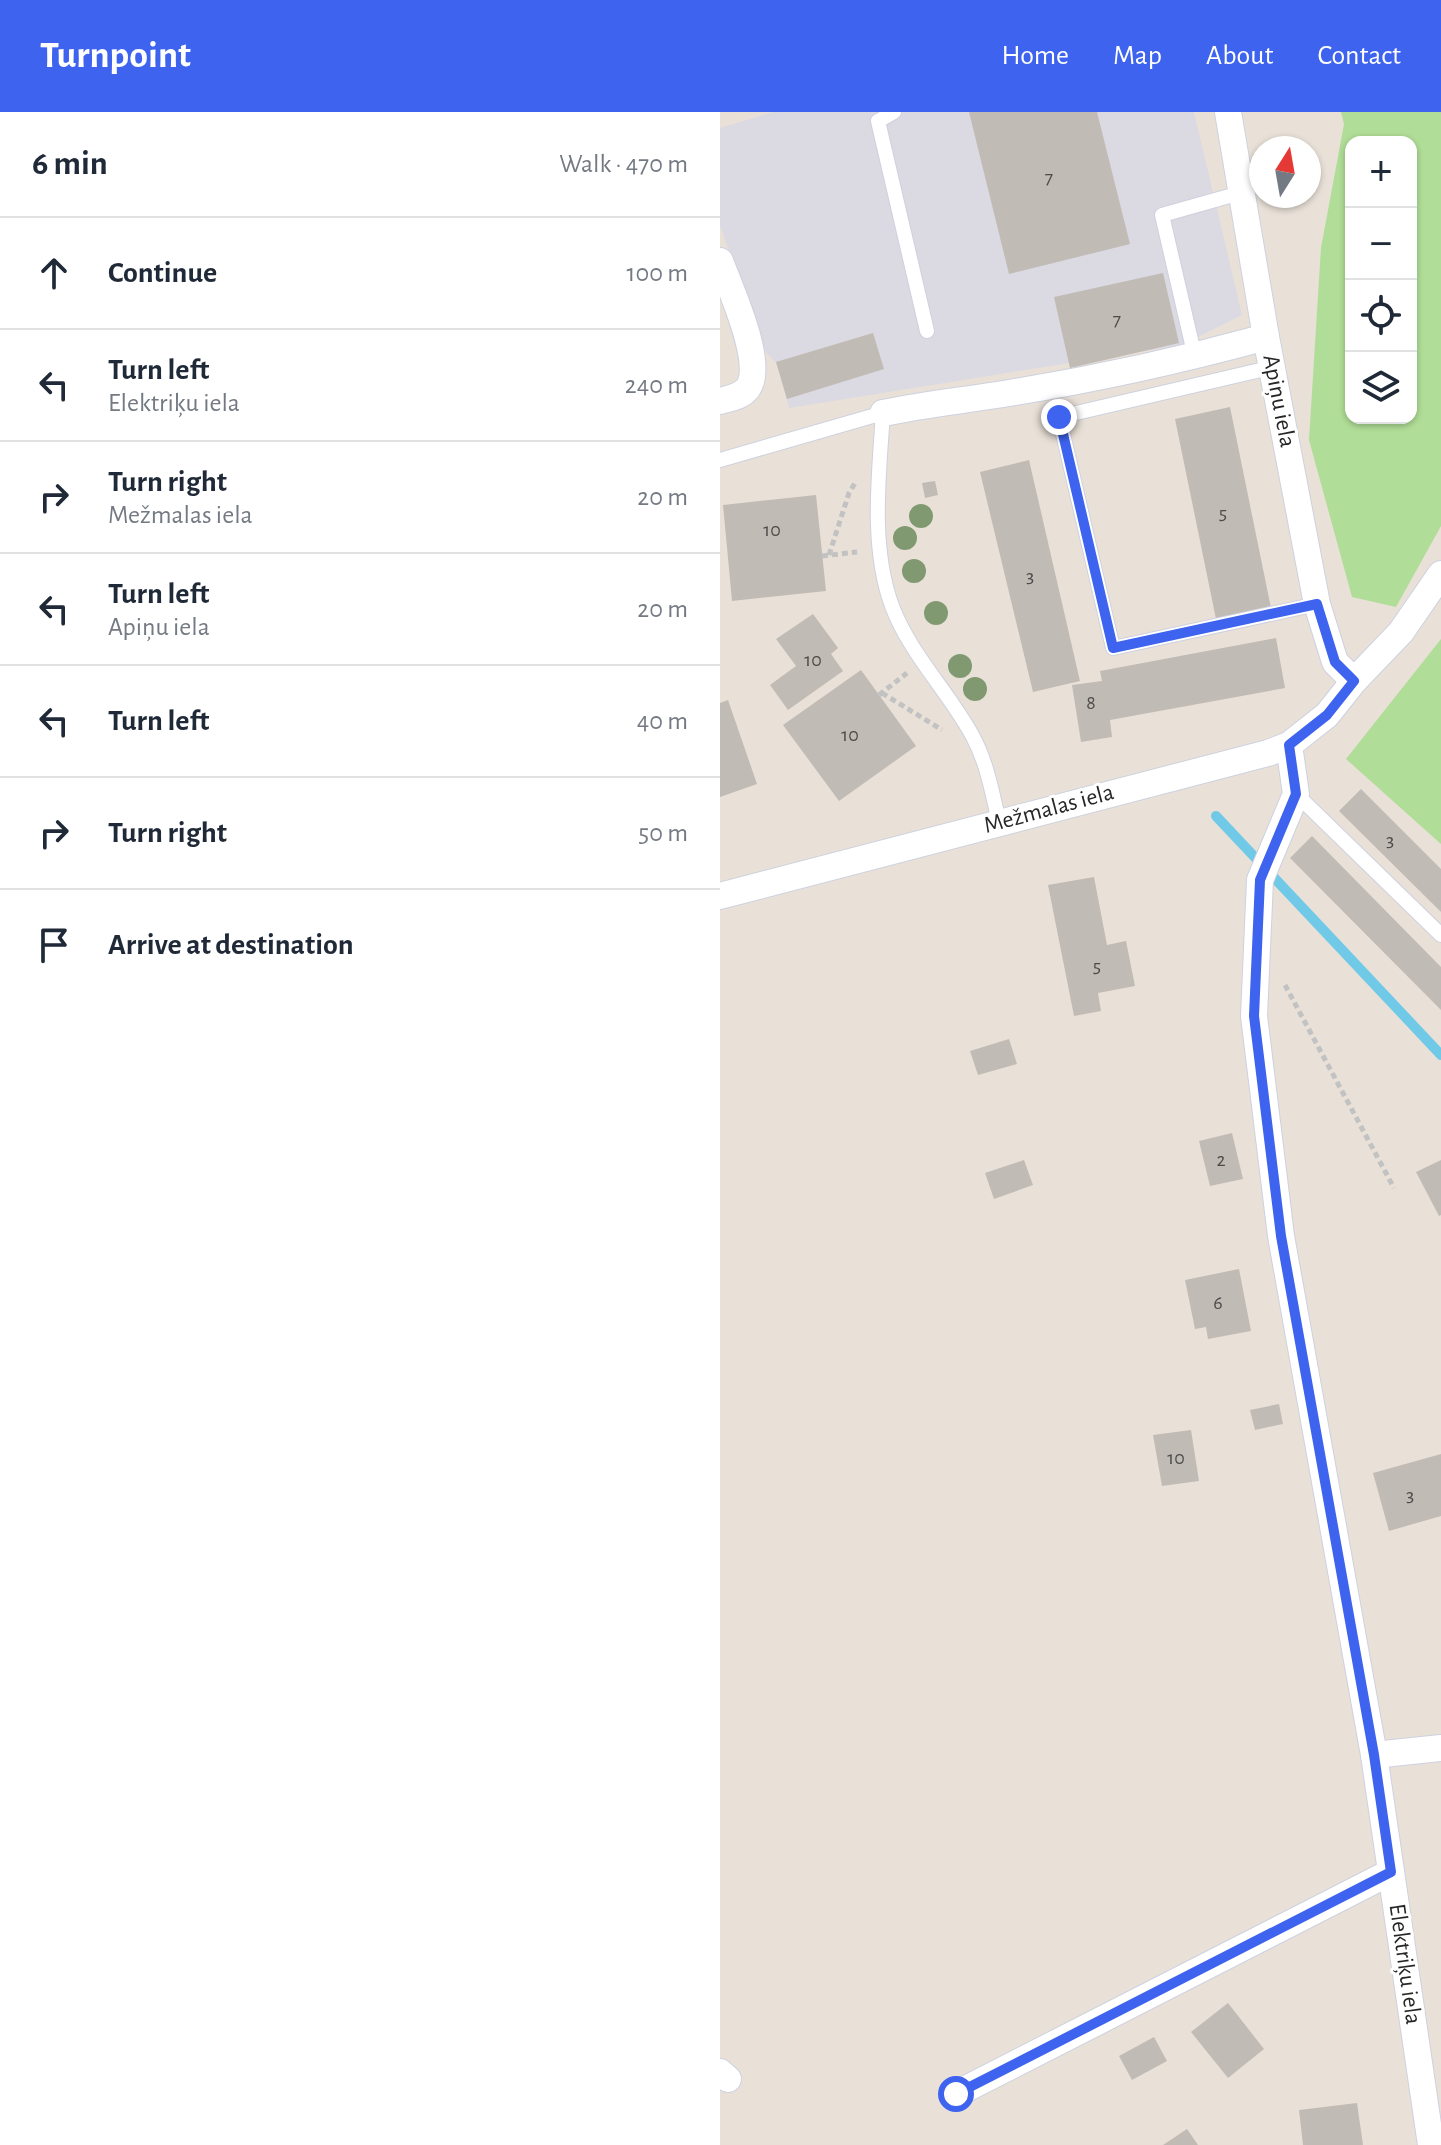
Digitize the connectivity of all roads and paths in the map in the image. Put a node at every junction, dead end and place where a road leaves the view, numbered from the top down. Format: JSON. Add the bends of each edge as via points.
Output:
{"nodes":[{"id":1,"x":894,"y":112,"type":"edge"},
{"id":2,"x":1228,"y":112,"type":"edge"},
{"id":3,"x":1240,"y":193,"type":"junction"},
{"id":4,"x":720,"y":261,"type":"edge"},
{"id":5,"x":927,"y":331,"type":"dead end"},
{"id":6,"x":1266,"y":337,"type":"junction"},
{"id":7,"x":1195,"y":357,"type":"junction"},
{"id":8,"x":1273,"y":367,"type":"junction"},
{"id":9,"x":720,"y":401,"type":"edge"},
{"id":10,"x":883,"y":413,"type":"junction"},
{"id":11,"x":720,"y":460,"type":"edge"},
{"id":12,"x":860,"y":475,"type":"dead end"},
{"id":13,"x":862,"y":552,"type":"dead end"},
{"id":14,"x":1441,"y":574,"type":"edge"},
{"id":15,"x":1317,"y":604,"type":"junction"},
{"id":16,"x":907,"y":673,"type":"dead end"},
{"id":17,"x":1354,"y":681,"type":"junction"},
{"id":18,"x":949,"y":732,"type":"dead end"},
{"id":19,"x":1289,"y":745,"type":"junction"},
{"id":20,"x":1296,"y":794,"type":"junction"},
{"id":21,"x":999,"y":822,"type":"junction"},
{"id":22,"x":720,"y":896,"type":"edge"},
{"id":23,"x":1258,"y":934,"type":"junction"},
{"id":24,"x":1441,"y":935,"type":"edge"},
{"id":25,"x":1394,"y":1188,"type":"dead end"},
{"id":26,"x":1441,"y":1748,"type":"edge"},
{"id":27,"x":1374,"y":1755,"type":"junction"},
{"id":28,"x":1391,"y":1872,"type":"junction"},
{"id":29,"x":956,"y":2094,"type":"dead end"},
{"id":30,"x":1431,"y":2145,"type":"edge"}],
"edges":[{"from":1,"to":5,"type":"lane","via":[[878,121]]},
{"from":2,"to":3,"type":"street","name":"Apiņu iela"},
{"from":3,"to":6,"type":"street","name":"Apiņu iela"},
{"from":3,"to":7,"type":"lane","via":[[1162,215]]},
{"from":4,"to":9,"type":"street","via":[[751,349],[752,370],[749,386]]},
{"from":6,"to":7,"type":"street"},
{"from":6,"to":8,"type":"street","name":"Apiņu iela"},
{"from":7,"to":10,"type":"street"},
{"from":8,"to":15,"type":"street","name":"Apiņu iela"},
{"from":8,"to":15,"type":"lane","via":[[1059,417],[1113,648]]},
{"from":10,"to":11,"type":"lane"},
{"from":10,"to":21,"type":"lane","via":[[879,537],[892,605],[923,665],[973,737]]},
{"from":12,"to":13,"type":"path","via":[[825,556]]},
{"from":14,"to":17,"type":"street","name":"Mežmalas iela","via":[[1401,632]]},
{"from":15,"to":17,"type":"street","name":"Apiņu iela","via":[[1335,662]]},
{"from":16,"to":18,"type":"path","via":[[880,694]]},
{"from":17,"to":19,"type":"street","name":"Mežmalas iela","via":[[1327,715]]},
{"from":19,"to":20,"type":"street"},
{"from":19,"to":21,"type":"street","name":"Mežmalas iela"},
{"from":20,"to":23,"type":"street","name":"Elektriķu iela","via":[[1260,880]]},
{"from":20,"to":24,"type":"lane"},
{"from":21,"to":22,"type":"street","name":"Mežmalas iela"},
{"from":23,"to":25,"type":"path"},
{"from":23,"to":27,"type":"street","name":"Elektriķu iela","via":[[1254,1016],[1281,1236]]},
{"from":26,"to":27,"type":"street"},
{"from":27,"to":28,"type":"street","name":"Elektriķu iela"},
{"from":28,"to":29,"type":"street"},
{"from":28,"to":30,"type":"street","name":"Elektriķu iela"}]}
